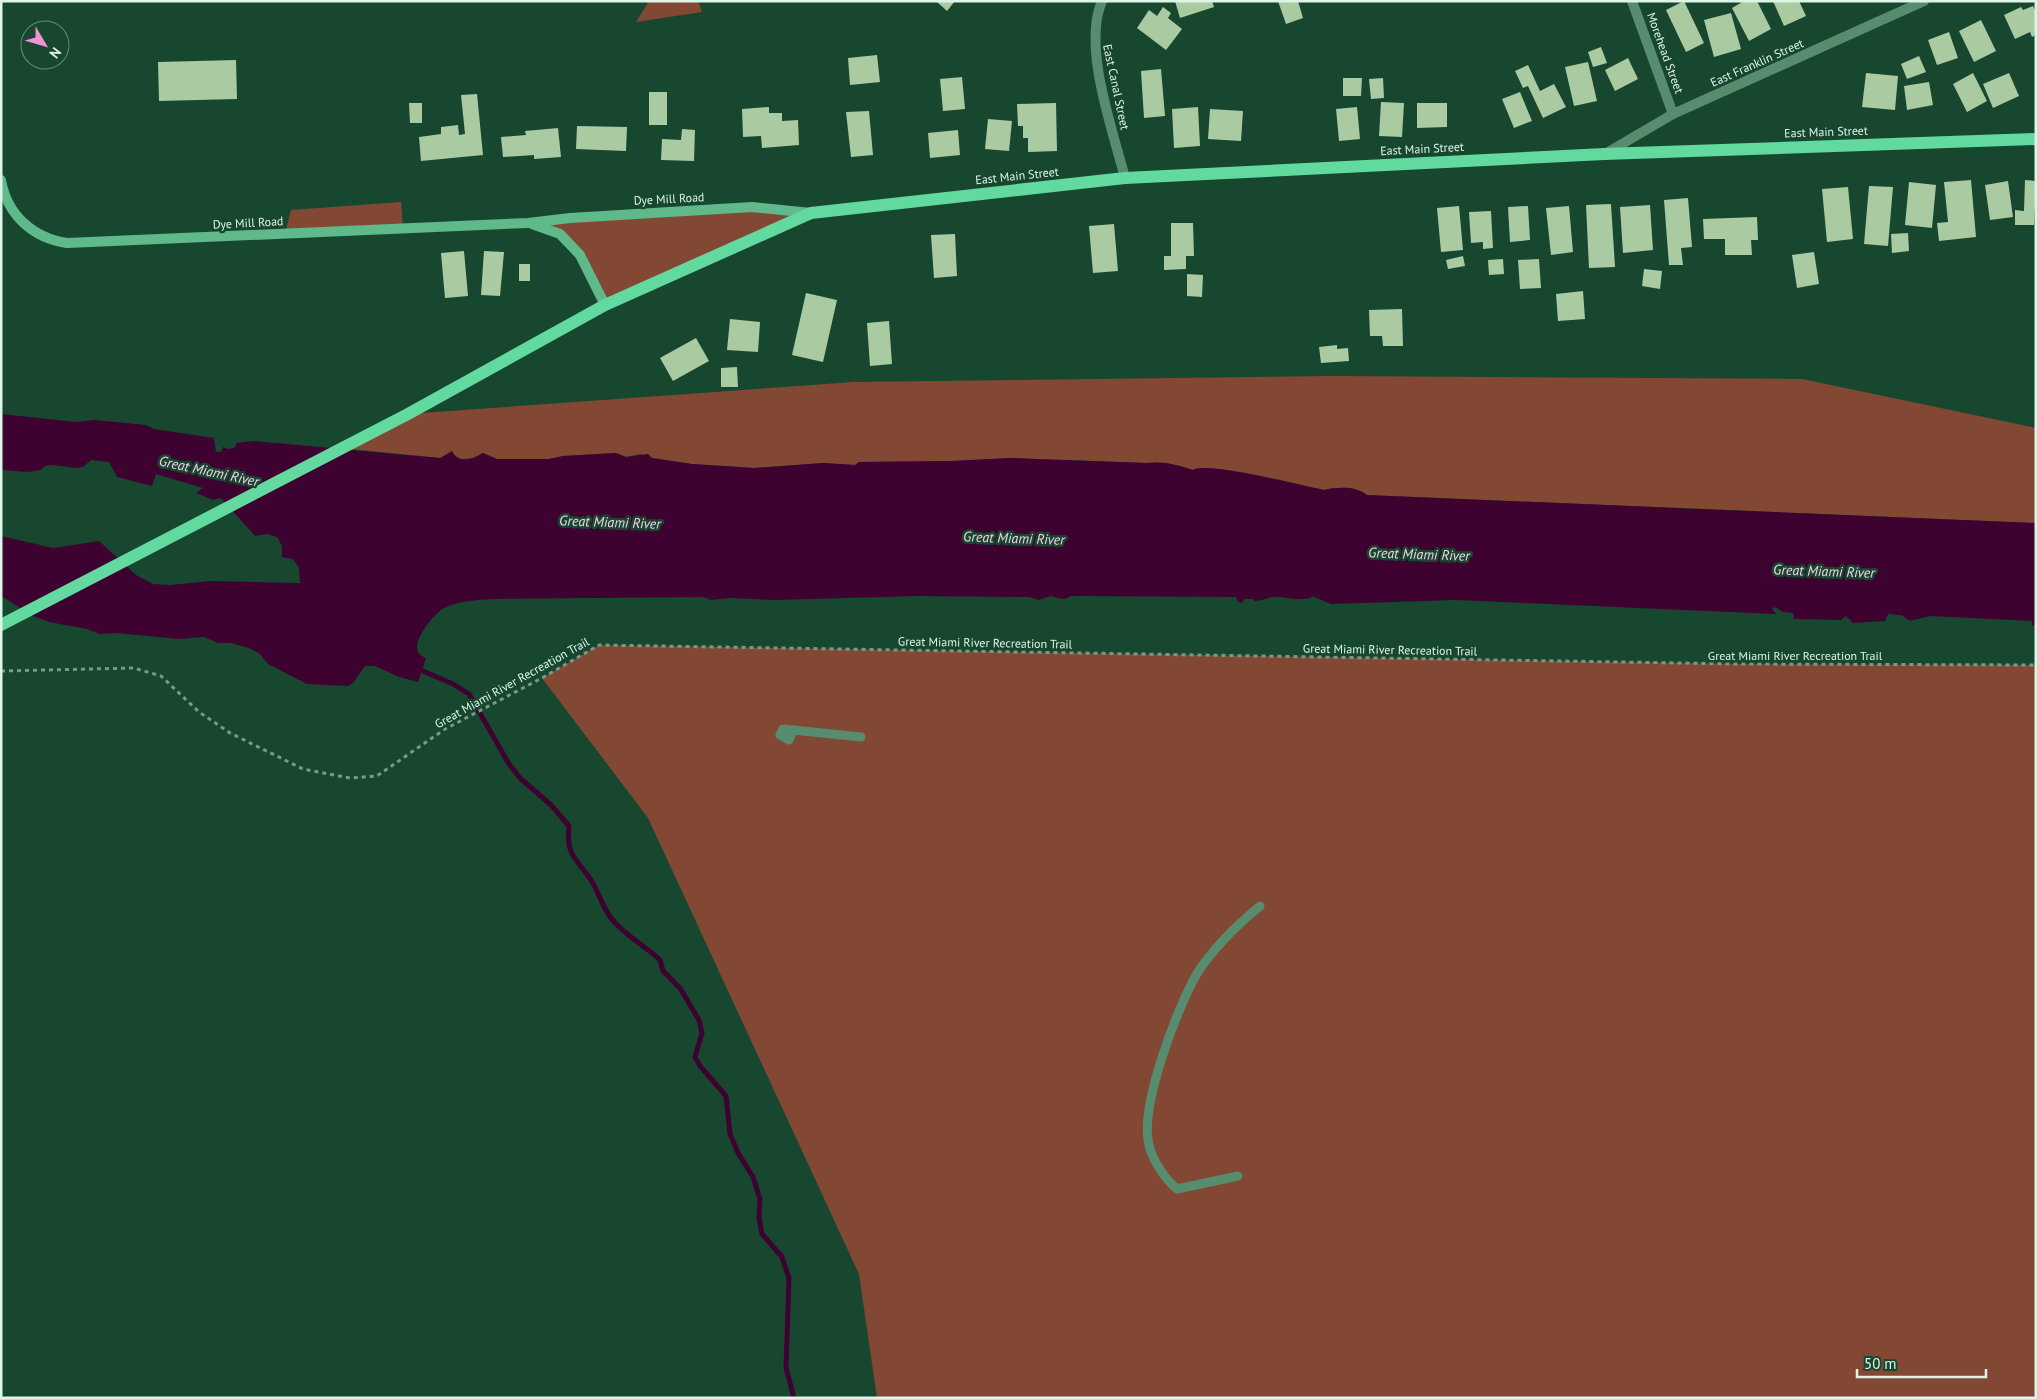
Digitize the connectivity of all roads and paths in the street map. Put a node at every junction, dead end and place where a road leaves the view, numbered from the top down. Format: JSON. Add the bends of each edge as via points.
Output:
{"nodes":[{"id":1,"x":1102,"y":1,"type":"edge"},
{"id":2,"x":1632,"y":1,"type":"edge"},
{"id":3,"x":1920,"y":2,"type":"edge"},
{"id":4,"x":1674,"y":114,"type":"junction"},
{"id":5,"x":2036,"y":139,"type":"edge"},
{"id":6,"x":1604,"y":154,"type":"junction"},
{"id":7,"x":1125,"y":178,"type":"junction"},
{"id":8,"x":1,"y":180,"type":"edge"},
{"id":9,"x":811,"y":213,"type":"junction"},
{"id":10,"x":528,"y":223,"type":"junction"},
{"id":11,"x":605,"y":304,"type":"junction"},
{"id":12,"x":1,"y":625,"type":"edge"},
{"id":13,"x":2036,"y":665,"type":"edge"},
{"id":14,"x":1,"y":671,"type":"edge"},
{"id":15,"x":793,"y":730,"type":"dead end"},
{"id":16,"x":861,"y":737,"type":"dead end"},
{"id":17,"x":1260,"y":906,"type":"dead end"},
{"id":18,"x":1238,"y":1176,"type":"dead end"}],
"edges":[{"from":1,"to":7,"type":"street","name":"East Canal Street","via":[[1097,12],[1094,40],[1102,88]]},
{"from":2,"to":4,"type":"street","name":"Morehead Street"},
{"from":3,"to":4,"type":"street","name":"East Franklin Street"},
{"from":4,"to":6,"type":"street","name":"East Franklin Street"},
{"from":5,"to":6,"type":"main road","name":"East Main Street"},
{"from":6,"to":7,"type":"main road","name":"East Main Street"},
{"from":7,"to":9,"type":"main road","name":"East Main Street"},
{"from":8,"to":10,"type":"street","name":"Dye Mill Road","via":[[7,201],[23,223],[44,237],[68,244]]},
{"from":9,"to":10,"type":"street","name":"Dye Mill Road","via":[[752,207]]},
{"from":9,"to":11,"type":"main road","name":"East Main Street"},
{"from":10,"to":11,"type":"street","name":"Dye Mill Road","via":[[560,234],[580,255]]},
{"from":11,"to":12,"type":"main road","name":"East Main Street","via":[[408,414]]},
{"from":13,"to":14,"type":"path","name":"Great Miami River Recreation Trail","via":[[1740,664],[599,645],[445,728],[377,776],[350,778],[303,769],[230,732],[199,712],[161,676],[134,668]]},
{"from":15,"to":16,"type":"lane"},
{"from":17,"to":18,"type":"lane","via":[[1237,924],[1216,948],[1188,990],[1167,1043],[1148,1119],[1148,1143],[1154,1158],[1178,1188]]}]}
